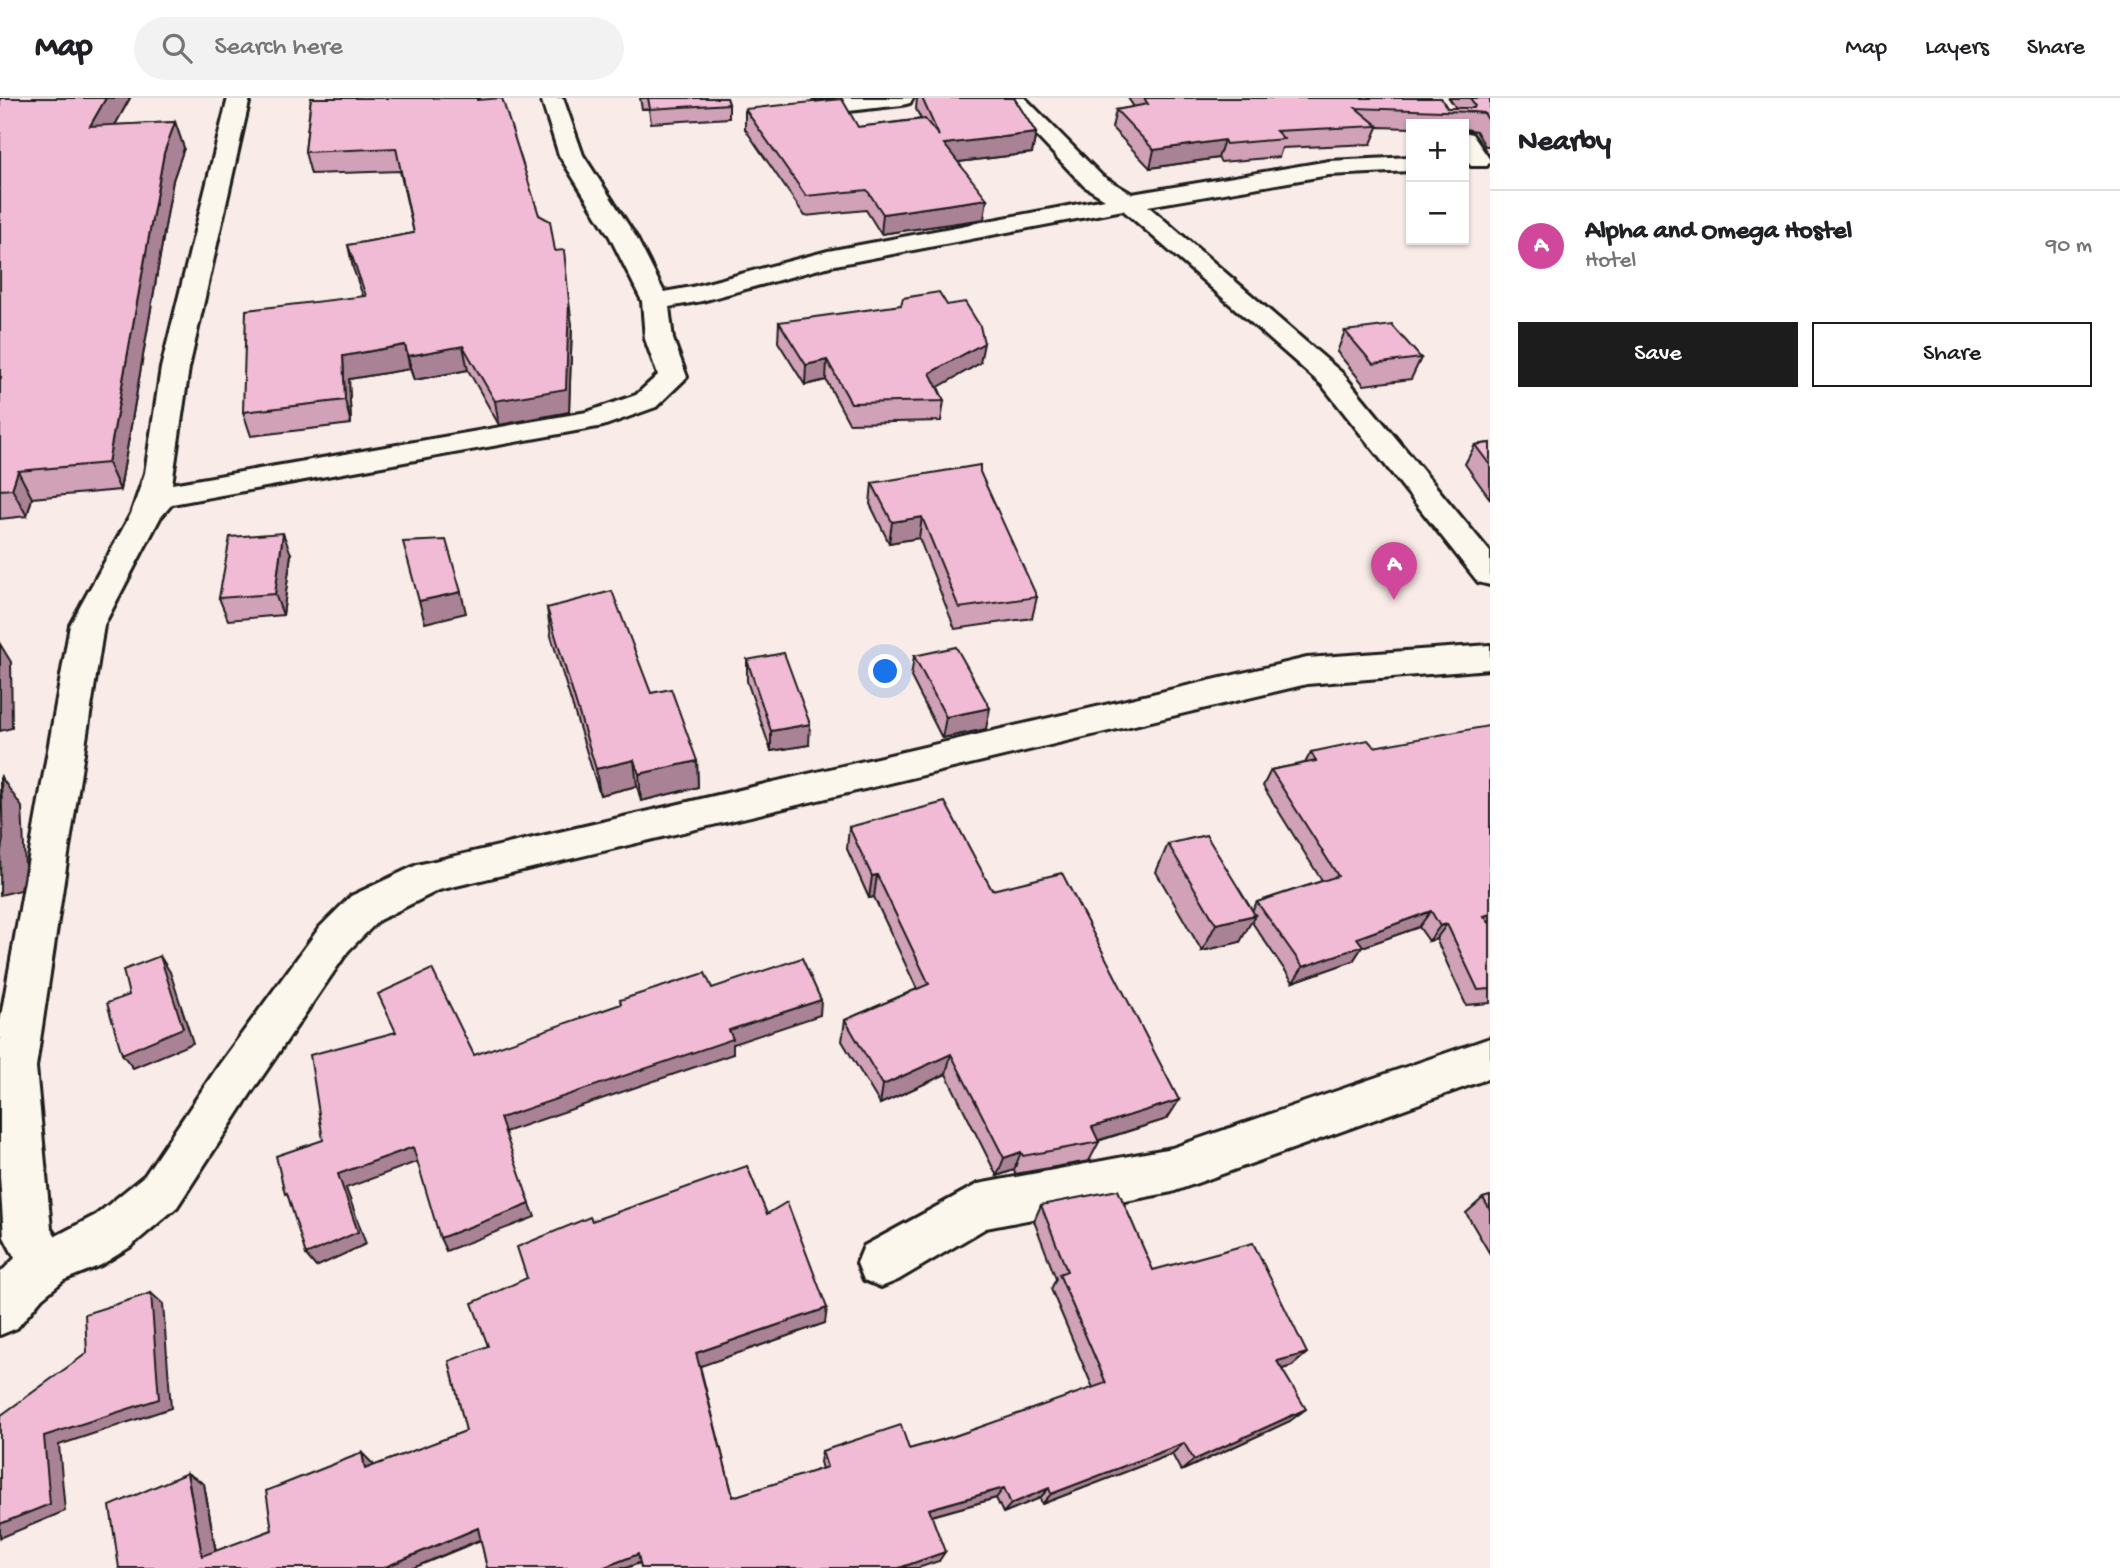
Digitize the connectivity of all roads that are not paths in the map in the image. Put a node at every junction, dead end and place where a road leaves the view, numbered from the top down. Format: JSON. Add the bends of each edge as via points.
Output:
{"nodes":[{"id":1,"x":239,"y":98,"type":"edge"},
{"id":2,"x":552,"y":98,"type":"edge"},
{"id":3,"x":902,"y":98,"type":"edge"},
{"id":4,"x":1012,"y":98,"type":"edge"},
{"id":5,"x":822,"y":107,"type":"edge"},
{"id":6,"x":1406,"y":164,"type":"edge"},
{"id":7,"x":1128,"y":202,"type":"junction"},
{"id":8,"x":655,"y":300,"type":"junction"},
{"id":9,"x":147,"y":514,"type":"junction"},
{"id":10,"x":1490,"y":574,"type":"edge"},
{"id":11,"x":1490,"y":657,"type":"edge"},
{"id":12,"x":1490,"y":1059,"type":"edge"},
{"id":13,"x":47,"y":1263,"type":"junction"},
{"id":14,"x":881,"y":1263,"type":"dead end"},
{"id":15,"x":0,"y":1311,"type":"edge"}],
"edges":[{"from":1,"to":9,"type":"street","via":[[175,368],[160,473]]},
{"from":2,"to":8,"type":"street","via":[[571,155],[623,237]]},
{"from":3,"to":5,"type":"street"},
{"from":4,"to":7,"type":"street","via":[[1093,181]]},
{"from":6,"to":7,"type":"street","via":[[1329,169]]},
{"from":7,"to":8,"type":"street","via":[[828,259],[693,295]]},
{"from":7,"to":10,"type":"street","via":[[1332,379]]},
{"from":8,"to":9,"type":"street","via":[[659,339],[673,377],[646,401],[593,419],[163,494]]},
{"from":9,"to":13,"type":"street","via":[[87,625],[14,1067],[28,1237]]},
{"from":11,"to":13,"type":"street","via":[[1307,671],[431,876],[365,908],[334,939],[161,1191],[113,1231]]},
{"from":12,"to":14,"type":"street","via":[[1172,1170],[978,1207]]},
{"from":13,"to":15,"type":"street"}]}
